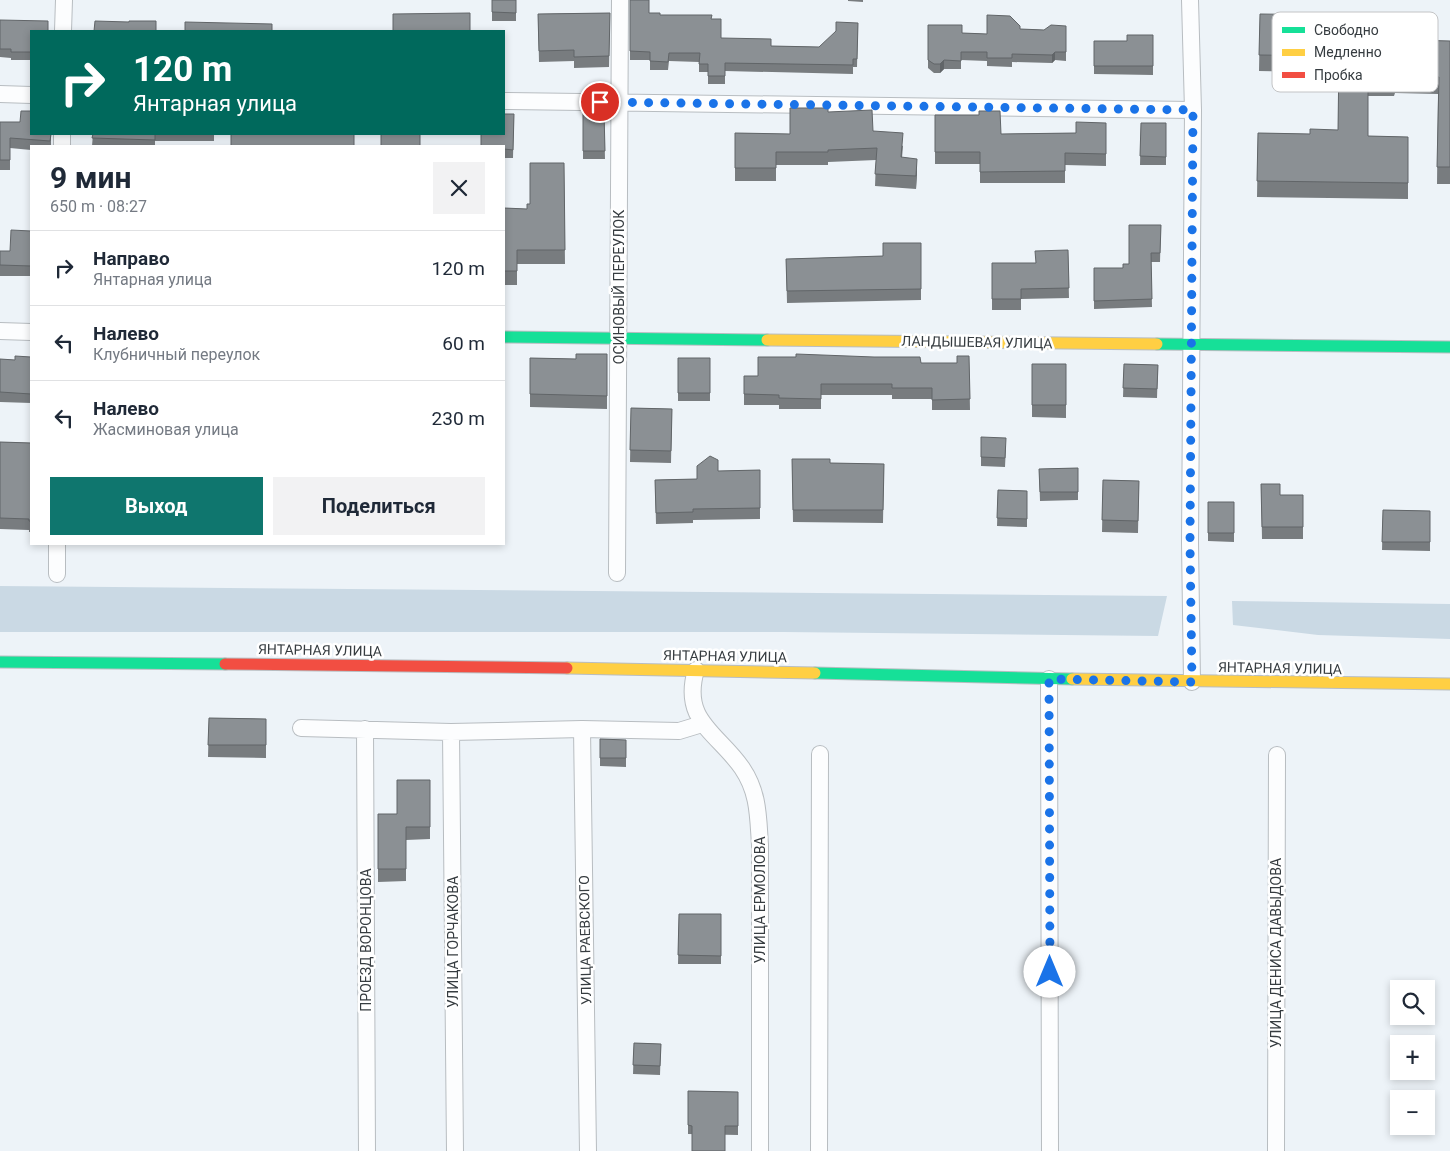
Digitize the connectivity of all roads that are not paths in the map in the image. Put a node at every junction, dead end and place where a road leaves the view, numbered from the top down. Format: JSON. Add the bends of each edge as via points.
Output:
{"nodes":[{"id":1,"x":64,"y":0,"type":"edge"},
{"id":2,"x":620,"y":0,"type":"edge"},
{"id":3,"x":1190,"y":0,"type":"edge"},
{"id":4,"x":63,"y":30,"type":"edge"},
{"id":5,"x":0,"y":94,"type":"edge"},
{"id":6,"x":30,"y":95,"type":"edge"},
{"id":7,"x":505,"y":100,"type":"edge"},
{"id":8,"x":619,"y":102,"type":"junction"},
{"id":9,"x":1193,"y":110,"type":"junction"},
{"id":10,"x":0,"y":331,"type":"edge"},
{"id":11,"x":30,"y":332,"type":"edge"},
{"id":12,"x":505,"y":337,"type":"edge"},
{"id":13,"x":619,"y":338,"type":"junction"},
{"id":14,"x":1192,"y":344,"type":"junction"},
{"id":15,"x":1450,"y":347,"type":"edge"},
{"id":16,"x":57,"y":545,"type":"edge"},
{"id":17,"x":617,"y":573,"type":"dead end"},
{"id":18,"x":57,"y":574,"type":"dead end"},
{"id":19,"x":0,"y":662,"type":"edge"},
{"id":20,"x":696,"y":670,"type":"junction"},
{"id":21,"x":1049,"y":679,"type":"junction"},
{"id":22,"x":1192,"y":682,"type":"junction"},
{"id":23,"x":1450,"y":684,"type":"edge"},
{"id":24,"x":702,"y":724,"type":"junction"},
{"id":25,"x":301,"y":728,"type":"dead end"},
{"id":26,"x":365,"y":729,"type":"junction"},
{"id":27,"x":582,"y":730,"type":"junction"},
{"id":28,"x":452,"y":732,"type":"junction"},
{"id":29,"x":820,"y":754,"type":"dead end"},
{"id":30,"x":1277,"y":755,"type":"dead end"},
{"id":31,"x":367,"y":1151,"type":"edge"},
{"id":32,"x":455,"y":1151,"type":"edge"},
{"id":33,"x":588,"y":1151,"type":"edge"},
{"id":34,"x":760,"y":1151,"type":"edge"},
{"id":35,"x":820,"y":1151,"type":"edge"},
{"id":36,"x":1050,"y":1151,"type":"edge"},
{"id":37,"x":1276,"y":1151,"type":"edge"}],
"edges":[{"from":1,"to":4,"type":"street"},
{"from":2,"to":8,"type":"street","name":"ОСИНОВЫЙ ПЕРЕУЛОК"},
{"from":3,"to":9,"type":"street"},
{"from":5,"to":6,"type":"street"},
{"from":7,"to":8,"type":"street"},
{"from":8,"to":9,"type":"street"},
{"from":8,"to":13,"type":"street","name":"ОСИНОВЫЙ ПЕРЕУЛОК"},
{"from":9,"to":14,"type":"street"},
{"from":10,"to":11,"type":"street"},
{"from":12,"to":13,"type":"street","name":"ЛАНДЫШЕВАЯ УЛИЦА"},
{"from":13,"to":14,"type":"street","name":"ЛАНДЫШЕВАЯ УЛИЦА"},
{"from":13,"to":17,"type":"street","name":"ОСИНОВЫЙ ПЕРЕУЛОК"},
{"from":14,"to":15,"type":"street","name":"ЛАНДЫШЕВАЯ УЛИЦА"},
{"from":14,"to":22,"type":"street"},
{"from":16,"to":18,"type":"street"},
{"from":19,"to":20,"type":"street","name":"ЯНТАРНАЯ УЛИЦА"},
{"from":20,"to":21,"type":"street","name":"ЯНТАРНАЯ УЛИЦА"},
{"from":20,"to":24,"type":"street","name":"УЛИЦА ЕРМОЛОВА","via":[[692,697]]},
{"from":21,"to":22,"type":"street","name":"ЯНТАРНАЯ УЛИЦА"},
{"from":21,"to":36,"type":"street"},
{"from":22,"to":23,"type":"street","name":"ЯНТАРНАЯ УЛИЦА"},
{"from":24,"to":27,"type":"street","via":[[679,731]]},
{"from":24,"to":34,"type":"street","name":"УЛИЦА ЕРМОЛОВА","via":[[742,768],[757,800],[760,845]]},
{"from":25,"to":26,"type":"street"},
{"from":26,"to":28,"type":"street"},
{"from":26,"to":31,"type":"street","name":"ПРОЕЗД ВОРОНЦОВА"},
{"from":27,"to":28,"type":"street"},
{"from":27,"to":33,"type":"street","name":"УЛИЦА РАЕВСКОГО"},
{"from":28,"to":32,"type":"street","name":"УЛИЦА ГОРЧАКОВА"},
{"from":29,"to":35,"type":"street"},
{"from":30,"to":37,"type":"street","name":"УЛИЦА ДЕНИСА ДАВЫДОВА"}]}
